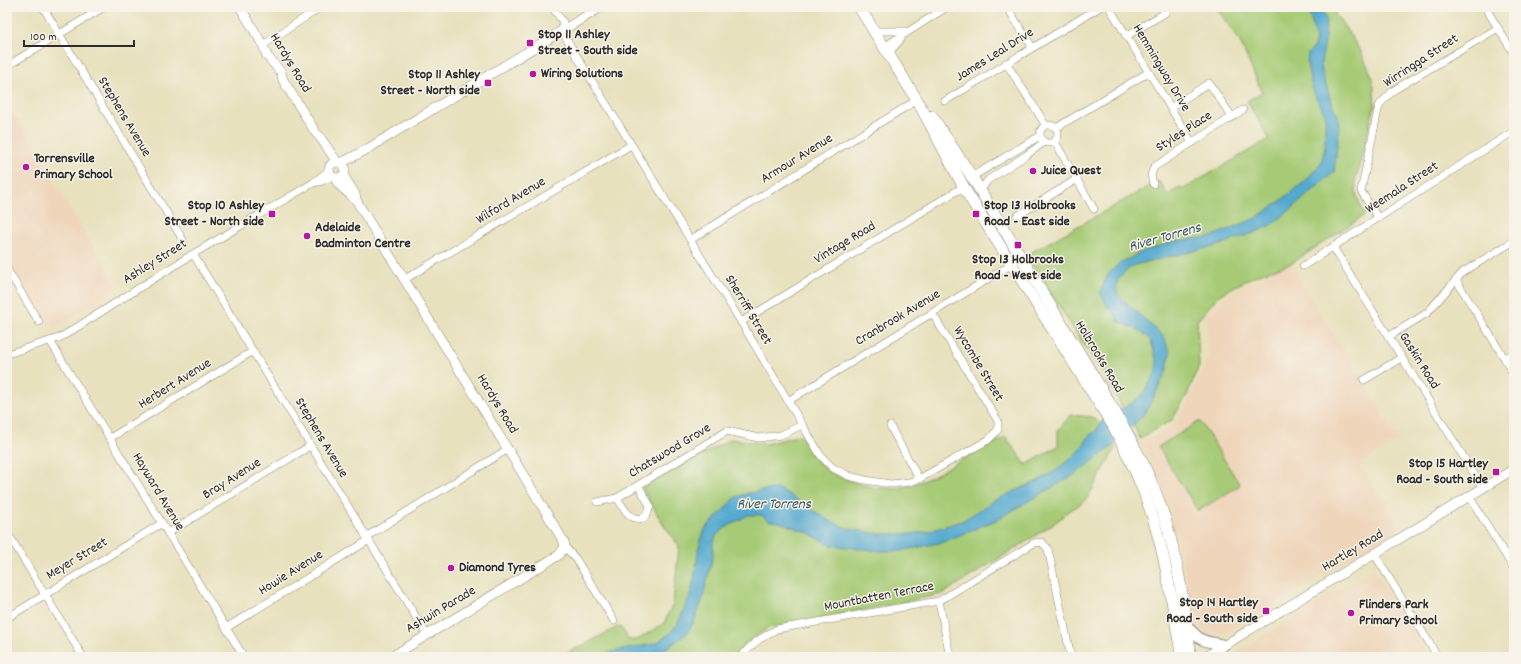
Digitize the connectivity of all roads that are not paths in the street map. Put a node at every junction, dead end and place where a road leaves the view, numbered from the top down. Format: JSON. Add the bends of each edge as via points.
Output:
{"nodes":[{"id":1,"x":43,"y":7,"type":"edge"},
{"id":2,"x":104,"y":7,"type":"edge"},
{"id":3,"x":240,"y":7,"type":"edge"},
{"id":4,"x":321,"y":7,"type":"edge"},
{"id":5,"x":552,"y":7,"type":"edge"},
{"id":6,"x":601,"y":7,"type":"edge"},
{"id":7,"x":859,"y":7,"type":"edge"},
{"id":8,"x":946,"y":7,"type":"edge"},
{"id":9,"x":1007,"y":7,"type":"edge"},
{"id":10,"x":1100,"y":7,"type":"edge"},
{"id":11,"x":1109,"y":7,"type":"edge"},
{"id":12,"x":1162,"y":7,"type":"edge"},
{"id":13,"x":1485,"y":7,"type":"edge"},
{"id":14,"x":1498,"y":28,"type":"junction"},
{"id":15,"x":910,"y":30,"type":"junction"},
{"id":16,"x":562,"y":31,"type":"junction"},
{"id":17,"x":874,"y":31,"type":"junction"},
{"id":18,"x":60,"y":34,"type":"junction"},
{"id":19,"x":1126,"y":36,"type":"junction"},
{"id":20,"x":263,"y":45,"type":"junction"},
{"id":21,"x":1032,"y":47,"type":"junction"},
{"id":22,"x":887,"y":51,"type":"junction"},
{"id":23,"x":1514,"y":54,"type":"edge"},
{"id":24,"x":1006,"y":63,"type":"junction"},
{"id":25,"x":7,"y":66,"type":"edge"},
{"id":26,"x":1149,"y":72,"type":"junction"},
{"id":27,"x":917,"y":100,"type":"junction"},
{"id":28,"x":945,"y":101,"type":"dead end"},
{"id":29,"x":1170,"y":108,"type":"junction"},
{"id":30,"x":1243,"y":110,"type":"dead end"},
{"id":31,"x":1232,"y":117,"type":"junction"},
{"id":32,"x":1045,"y":125,"type":"junction"},
{"id":33,"x":1056,"y":128,"type":"junction"},
{"id":34,"x":1514,"y":131,"type":"edge"},
{"id":35,"x":1042,"y":139,"type":"junction"},
{"id":36,"x":1054,"y":142,"type":"junction"},
{"id":37,"x":1192,"y":143,"type":"junction"},
{"id":38,"x":631,"y":145,"type":"junction"},
{"id":39,"x":336,"y":170,"type":"junction"},
{"id":40,"x":972,"y":177,"type":"junction"},
{"id":41,"x":1077,"y":179,"type":"junction"},
{"id":42,"x":1153,"y":184,"type":"dead end"},
{"id":43,"x":963,"y":185,"type":"junction"},
{"id":44,"x":980,"y":192,"type":"junction"},
{"id":45,"x":1094,"y":209,"type":"dead end"},
{"id":46,"x":1017,"y":216,"type":"dead end"},
{"id":47,"x":1378,"y":218,"type":"junction"},
{"id":48,"x":183,"y":240,"type":"dead end"},
{"id":49,"x":690,"y":240,"type":"junction"},
{"id":50,"x":1514,"y":241,"type":"edge"},
{"id":51,"x":1332,"y":247,"type":"junction"},
{"id":52,"x":193,"y":254,"type":"junction"},
{"id":53,"x":1016,"y":261,"type":"junction"},
{"id":54,"x":1303,"y":266,"type":"dead end"},
{"id":55,"x":7,"y":269,"type":"edge"},
{"id":56,"x":405,"y":279,"type":"junction"},
{"id":57,"x":1456,"y":280,"type":"junction"},
{"id":58,"x":932,"y":313,"type":"junction"},
{"id":59,"x":39,"y":322,"type":"dead end"},
{"id":60,"x":741,"y":322,"type":"junction"},
{"id":61,"x":1388,"y":337,"type":"junction"},
{"id":62,"x":50,"y":341,"type":"junction"},
{"id":63,"x":253,"y":351,"type":"junction"},
{"id":64,"x":1514,"y":353,"type":"edge"},
{"id":65,"x":7,"y":354,"type":"edge"},
{"id":66,"x":1402,"y":358,"type":"junction"},
{"id":67,"x":1505,"y":359,"type":"junction"},
{"id":68,"x":1514,"y":376,"type":"edge"},
{"id":69,"x":1364,"y":380,"type":"dead end"},
{"id":70,"x":788,"y":401,"type":"junction"},
{"id":71,"x":802,"y":425,"type":"junction"},
{"id":72,"x":890,"y":426,"type":"dead end"},
{"id":73,"x":998,"y":430,"type":"joint"},
{"id":74,"x":110,"y":438,"type":"junction"},
{"id":75,"x":310,"y":446,"type":"junction"},
{"id":76,"x":508,"y":449,"type":"junction"},
{"id":77,"x":1514,"y":469,"type":"edge"},
{"id":78,"x":919,"y":479,"type":"junction"},
{"id":79,"x":638,"y":485,"type":"junction"},
{"id":80,"x":1483,"y":488,"type":"junction"},
{"id":81,"x":1469,"y":496,"type":"junction"},
{"id":82,"x":617,"y":498,"type":"junction"},
{"id":83,"x":597,"y":502,"type":"dead end"},
{"id":84,"x":162,"y":523,"type":"junction"},
{"id":85,"x":7,"y":532,"type":"edge"},
{"id":86,"x":168,"y":533,"type":"junction"},
{"id":87,"x":367,"y":539,"type":"junction"},
{"id":88,"x":565,"y":547,"type":"junction"},
{"id":89,"x":1375,"y":555,"type":"junction"},
{"id":90,"x":1514,"y":569,"type":"edge"},
{"id":91,"x":45,"y":594,"type":"junction"},
{"id":92,"x":939,"y":601,"type":"junction"},
{"id":93,"x":7,"y":618,"type":"edge"},
{"id":94,"x":614,"y":621,"type":"dead end"},
{"id":95,"x":1187,"y":626,"type":"junction"},
{"id":96,"x":226,"y":628,"type":"junction"},
{"id":97,"x":427,"y":635,"type":"junction"},
{"id":98,"x":1224,"y":645,"type":"junction"},
{"id":99,"x":83,"y":657,"type":"edge"},
{"id":100,"x":244,"y":657,"type":"edge"},
{"id":101,"x":392,"y":657,"type":"edge"},
{"id":102,"x":741,"y":657,"type":"edge"},
{"id":103,"x":950,"y":657,"type":"edge"},
{"id":104,"x":1071,"y":657,"type":"edge"},
{"id":105,"x":1184,"y":657,"type":"edge"},
{"id":106,"x":1189,"y":657,"type":"edge"},
{"id":107,"x":1205,"y":657,"type":"edge"},
{"id":108,"x":1438,"y":657,"type":"edge"}],
"edges":[{"from":1,"to":18,"type":"street","name":"Stephens Avenue"},
{"from":2,"to":18,"type":"street"},
{"from":3,"to":20,"type":"street","name":"Hardys Road"},
{"from":4,"to":20,"type":"street"},
{"from":5,"to":16,"type":"street","name":"Sherriff Street","via":[[563,22]]},
{"from":6,"to":16,"type":"street","name":"Ashley Street"},
{"from":7,"to":17,"type":"main road","name":"Holbrooks Road"},
{"from":8,"to":15,"type":"street"},
{"from":9,"to":21,"type":"street"},
{"from":10,"to":21,"type":"street","name":"James Leal Drive"},
{"from":11,"to":19,"type":"street","name":"Hemmingway Drive"},
{"from":12,"to":19,"type":"street","via":[[1165,12]]},
{"from":13,"to":14,"type":"street"},
{"from":14,"to":23,"type":"street"},
{"from":14,"to":47,"type":"street","name":"Wirringga Street","via":[[1394,90],[1380,104],[1361,191]]},
{"from":15,"to":17,"type":"street"},
{"from":15,"to":22,"type":"street"},
{"from":15,"to":22,"type":"street"},
{"from":16,"to":38,"type":"street","name":"Sherriff Street"},
{"from":16,"to":39,"type":"street","name":"Ashley Street"},
{"from":17,"to":22,"type":"main road","name":"Holbrooks Road"},
{"from":18,"to":25,"type":"street"},
{"from":18,"to":48,"type":"street","name":"Stephens Avenue"},
{"from":19,"to":26,"type":"street","name":"Hemmingway Drive"},
{"from":20,"to":39,"type":"street","name":"Hardys Road","via":[[267,56],[282,72],[283,80]]},
{"from":21,"to":24,"type":"street","name":"James Leal Drive"},
{"from":22,"to":27,"type":"main road","name":"Holbrooks Road"},
{"from":24,"to":28,"type":"street","name":"James Leal Drive"},
{"from":24,"to":32,"type":"street"},
{"from":26,"to":29,"type":"street","name":"Hemmingway Drive"},
{"from":26,"to":33,"type":"street"},
{"from":27,"to":40,"type":"main road","name":"Holbrooks Road","via":[[930,113]]},
{"from":27,"to":43,"type":"main road","name":"Holbrooks Road"},
{"from":27,"to":49,"type":"street","name":"Armour Avenue"},
{"from":29,"to":31,"type":"street","via":[[1209,83]]},
{"from":29,"to":37,"type":"street","name":"Hemmingway Drive"},
{"from":30,"to":31,"type":"street","name":"Styles Place"},
{"from":31,"to":37,"type":"street","name":"Styles Place"},
{"from":32,"to":33,"type":"street"},
{"from":32,"to":35,"type":"street","via":[[1041,130]]},
{"from":33,"to":36,"type":"street","via":[[1058,137]]},
{"from":34,"to":47,"type":"street","name":"Weemala Street"},
{"from":35,"to":36,"type":"street","via":[[1049,143]]},
{"from":35,"to":40,"type":"street","name":"Vintage Road"},
{"from":35,"to":44,"type":"street","via":[[1028,154],[988,180]]},
{"from":36,"to":41,"type":"street"},
{"from":37,"to":42,"type":"street","name":"Styles Place","via":[[1154,167],[1151,175]]},
{"from":38,"to":49,"type":"street","name":"Sherriff Street"},
{"from":38,"to":56,"type":"street","name":"Wilford Avenue"},
{"from":39,"to":52,"type":"street","name":"Ashley Street","via":[[322,181],[313,183]]},
{"from":39,"to":56,"type":"street","name":"Hardys Road","via":[[355,194],[356,200]]},
{"from":40,"to":43,"type":"street","name":"Vintage Road"},
{"from":40,"to":44,"type":"main road","name":"Holbrooks Road"},
{"from":41,"to":45,"type":"street"},
{"from":41,"to":46,"type":"street"},
{"from":43,"to":53,"type":"main road","name":"Holbrooks Road"},
{"from":43,"to":60,"type":"street","name":"Vintage Road"},
{"from":44,"to":53,"type":"main road","name":"Holbrooks Road"},
{"from":47,"to":51,"type":"street","name":"Weemala Street"},
{"from":49,"to":60,"type":"street","name":"Sherriff Street"},
{"from":50,"to":57,"type":"street","via":[[1463,272]]},
{"from":51,"to":54,"type":"street","name":"Weemala Street"},
{"from":51,"to":61,"type":"street","name":"Gaskin Road"},
{"from":52,"to":62,"type":"street","name":"Ashley Street","via":[[63,336]]},
{"from":52,"to":63,"type":"street","name":"Stephens Avenue"},
{"from":53,"to":58,"type":"street","name":"Cranbrook Avenue"},
{"from":53,"to":95,"type":"main road","name":"Holbrooks Road","via":[[1102,390],[1150,479],[1164,517],[1179,578]]},
{"from":53,"to":105,"type":"main road","name":"Holbrooks Road","via":[[1126,449],[1159,538],[1181,653]]},
{"from":55,"to":59,"type":"street"},
{"from":56,"to":76,"type":"street","name":"Hardys Road"},
{"from":57,"to":61,"type":"street","via":[[1427,313]]},
{"from":57,"to":67,"type":"street"},
{"from":58,"to":70,"type":"street","name":"Cranbrook Avenue"},
{"from":58,"to":73,"type":"street","name":"Wycombe Street","via":[[998,421]]},
{"from":60,"to":70,"type":"street","name":"Sherriff Street"},
{"from":61,"to":66,"type":"street","name":"Gaskin Road"},
{"from":62,"to":65,"type":"street","name":"Ashley Street"},
{"from":62,"to":74,"type":"street","name":"Hayward Avenue"},
{"from":63,"to":74,"type":"street","name":"Herbert Avenue"},
{"from":63,"to":75,"type":"street","name":"Stephens Avenue"},
{"from":64,"to":67,"type":"street"},
{"from":66,"to":69,"type":"street"},
{"from":66,"to":80,"type":"street","name":"Gaskin Road"},
{"from":67,"to":68,"type":"street"},
{"from":70,"to":71,"type":"street","name":"Sherriff Street"},
{"from":71,"to":78,"type":"street","name":"Sherriff Street","via":[[833,468],[849,476],[891,484]]},
{"from":71,"to":79,"type":"street","name":"Chatswood Grove","via":[[781,435],[759,438],[727,431]]},
{"from":72,"to":78,"type":"street"},
{"from":73,"to":78,"type":"street","name":"Sherriff Street","via":[[988,440]]},
{"from":74,"to":84,"type":"street","name":"Hayward Avenue"},
{"from":75,"to":86,"type":"street","name":"Bray Avenue"},
{"from":75,"to":87,"type":"street","name":"Stephens Avenue"},
{"from":76,"to":87,"type":"street","name":"Howie Avenue"},
{"from":76,"to":88,"type":"street","name":"Hardys Road"},
{"from":77,"to":80,"type":"street","name":"Hartley Road"},
{"from":79,"to":82,"type":"street","name":"Chatswood Grove"},
{"from":79,"to":82,"type":"street","via":[[650,506],[644,518],[637,520],[629,516]]},
{"from":80,"to":81,"type":"street","name":"Hartley Road"},
{"from":81,"to":89,"type":"street","name":"Hartley Road"},
{"from":81,"to":90,"type":"street"},
{"from":82,"to":83,"type":"street","name":"Chatswood Grove"},
{"from":84,"to":86,"type":"street","name":"Hayward Avenue"},
{"from":84,"to":91,"type":"street","name":"Meyer Street"},
{"from":85,"to":91,"type":"street"},
{"from":86,"to":96,"type":"street","name":"Hayward Avenue"},
{"from":87,"to":96,"type":"street","name":"Howie Avenue"},
{"from":87,"to":97,"type":"street","name":"Stephens Avenue"},
{"from":88,"to":94,"type":"street","name":"Hardys Road","via":[[576,559]]},
{"from":88,"to":97,"type":"street","name":"Ashwin Parade","via":[[559,555]]},
{"from":89,"to":98,"type":"street","name":"Hartley Road"},
{"from":89,"to":108,"type":"street"},
{"from":91,"to":93,"type":"street","name":"Meyer Street"},
{"from":91,"to":99,"type":"street"},
{"from":92,"to":102,"type":"street","name":"Mountbatten Terrace","via":[[777,629],[763,636]]},
{"from":92,"to":103,"type":"street"},
{"from":92,"to":104,"type":"street","name":"Mountbatten Terrace","via":[[1034,543],[1042,542],[1048,549]]},
{"from":95,"to":98,"type":"main road","via":[[1203,642]]},
{"from":95,"to":106,"type":"main road","name":"Holbrooks Road"},
{"from":96,"to":100,"type":"street","name":"Hayward Avenue"},
{"from":97,"to":101,"type":"street","name":"Ashwin Parade"},
{"from":98,"to":107,"type":"street","name":"Hartley Road"}]}
